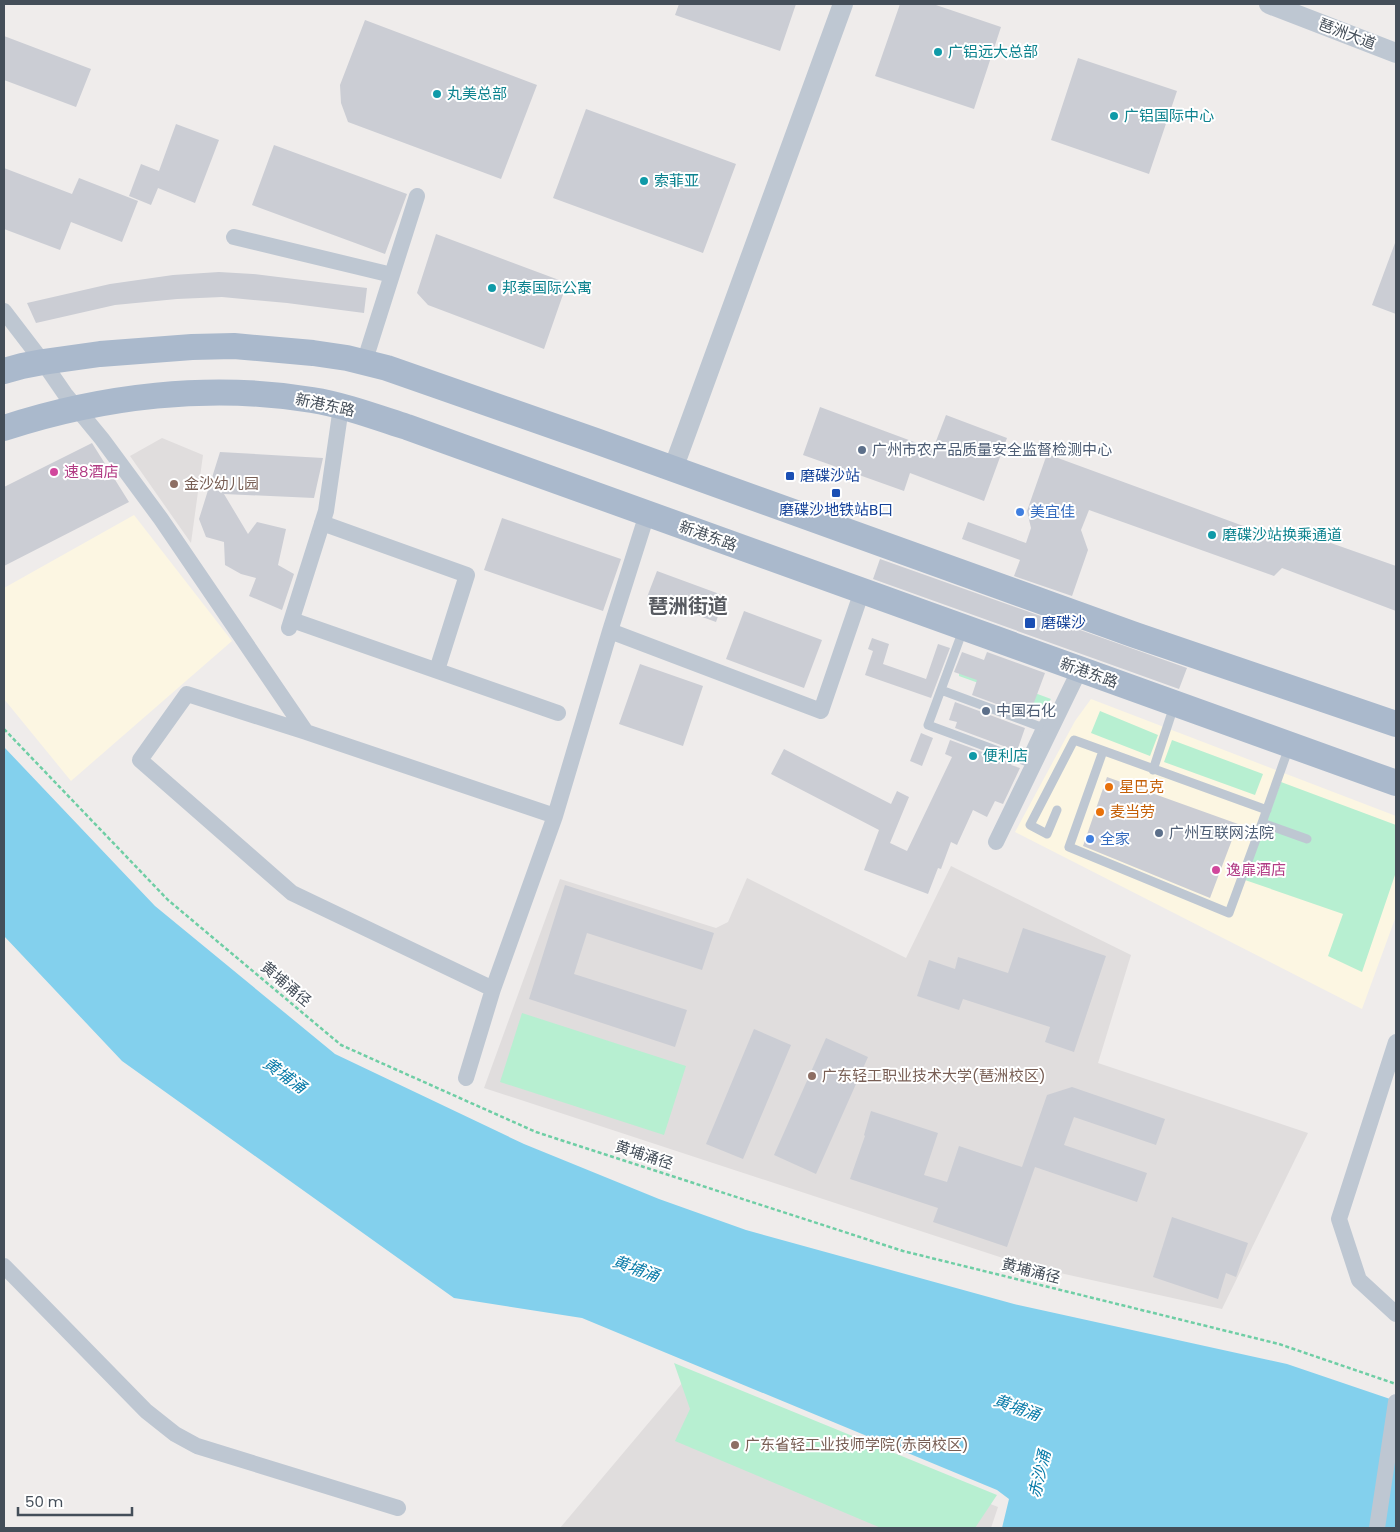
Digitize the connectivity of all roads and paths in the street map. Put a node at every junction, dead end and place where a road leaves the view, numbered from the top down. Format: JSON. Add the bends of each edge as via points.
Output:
{"nodes":[{"id":1,"x":843,"y":4,"type":"edge"},
{"id":2,"x":1269,"y":4,"type":"edge"},
{"id":3,"x":1396,"y":53,"type":"edge"},
{"id":4,"x":417,"y":196,"type":"dead end"},
{"id":5,"x":234,"y":237,"type":"dead end"},
{"id":6,"x":392,"y":275,"type":"junction"},
{"id":7,"x":4,"y":311,"type":"edge"},
{"id":8,"x":43,"y":362,"type":"junction"},
{"id":9,"x":364,"y":363,"type":"junction"},
{"id":10,"x":4,"y":371,"type":"edge"},
{"id":11,"x":340,"y":407,"type":"junction"},
{"id":12,"x":76,"y":409,"type":"junction"},
{"id":13,"x":4,"y":428,"type":"edge"},
{"id":14,"x":674,"y":470,"type":"junction"},
{"id":15,"x":647,"y":514,"type":"junction"},
{"id":16,"x":322,"y":523,"type":"junction"},
{"id":17,"x":862,"y":591,"type":"junction"},
{"id":18,"x":964,"y":628,"type":"junction"},
{"id":19,"x":610,"y":631,"type":"junction"},
{"id":20,"x":437,"y":670,"type":"junction"},
{"id":21,"x":1076,"y":677,"type":"junction"},
{"id":22,"x":941,"y":690,"type":"junction"},
{"id":23,"x":1175,"y":704,"type":"junction"},
{"id":24,"x":558,"y":713,"type":"dead end"},
{"id":25,"x":1396,"y":724,"type":"edge"},
{"id":26,"x":1041,"y":726,"type":"junction"},
{"id":27,"x":4,"y":729,"type":"edge"},
{"id":28,"x":306,"y":732,"type":"junction"},
{"id":29,"x":1290,"y":744,"type":"junction"},
{"id":30,"x":1103,"y":751,"type":"junction"},
{"id":31,"x":1154,"y":770,"type":"junction"},
{"id":32,"x":1396,"y":783,"type":"edge"},
{"id":33,"x":1057,"y":810,"type":"dead end"},
{"id":34,"x":1267,"y":810,"type":"junction"},
{"id":35,"x":555,"y":816,"type":"junction"},
{"id":36,"x":1262,"y":823,"type":"junction"},
{"id":37,"x":1308,"y":839,"type":"dead end"},
{"id":38,"x":996,"y":842,"type":"dead end"},
{"id":39,"x":493,"y":989,"type":"junction"},
{"id":40,"x":1396,"y":1042,"type":"edge"},
{"id":41,"x":466,"y":1078,"type":"dead end"},
{"id":42,"x":4,"y":1266,"type":"edge"},
{"id":43,"x":1396,"y":1314,"type":"edge"},
{"id":44,"x":1396,"y":1384,"type":"edge"},
{"id":45,"x":1396,"y":1402,"type":"edge"},
{"id":46,"x":398,"y":1508,"type":"dead end"},
{"id":47,"x":1377,"y":1528,"type":"edge"}],
"edges":[{"from":1,"to":14,"type":"street"},
{"from":2,"to":3,"type":"street","name":"琶洲大道"},
{"from":4,"to":6,"type":"street"},
{"from":5,"to":6,"type":"street"},
{"from":6,"to":9,"type":"street"},
{"from":7,"to":8,"type":"street"},
{"from":8,"to":9,"type":"main road","via":[[100,354],[234,346],[313,353]]},
{"from":8,"to":10,"type":"main road"},
{"from":8,"to":12,"type":"street"},
{"from":9,"to":14,"type":"main road","via":[[426,381]]},
{"from":11,"to":12,"type":"main road","name":"新港东路","via":[[273,395],[207,393],[157,396]]},
{"from":11,"to":15,"type":"main road","name":"新港东路","via":[[407,427]]},
{"from":11,"to":16,"type":"street"},
{"from":12,"to":13,"type":"main road","name":"新港东路"},
{"from":12,"to":28,"type":"street","via":[[161,519]]},
{"from":14,"to":25,"type":"main road","via":[[1135,635]]},
{"from":15,"to":17,"type":"main road","name":"新港东路"},
{"from":15,"to":19,"type":"street"},
{"from":16,"to":20,"type":"street","via":[[467,575]]},
{"from":16,"to":20,"type":"street","via":[[291,624]]},
{"from":17,"to":18,"type":"main road","name":"新港东路"},
{"from":17,"to":19,"type":"street","via":[[821,711]]},
{"from":18,"to":21,"type":"main road","name":"新港东路"},
{"from":18,"to":22,"type":"lane"},
{"from":19,"to":35,"type":"street"},
{"from":20,"to":24,"type":"street"},
{"from":21,"to":23,"type":"main road","name":"新港东路"},
{"from":21,"to":26,"type":"lane"},
{"from":21,"to":38,"type":"street"},
{"from":22,"to":26,"type":"lane"},
{"from":22,"to":26,"type":"lane","via":[[928,725],[1008,755],[1025,761]]},
{"from":23,"to":29,"type":"main road","name":"新港东路"},
{"from":23,"to":31,"type":"lane"},
{"from":27,"to":44,"type":"path","name":"黄埔涌径","via":[[168,900],[341,1045],[536,1132],[903,1251],[1279,1344]]},
{"from":28,"to":35,"type":"street"},
{"from":28,"to":39,"type":"street","via":[[187,694],[140,760],[292,893]]},
{"from":29,"to":32,"type":"main road","name":"新港东路"},
{"from":29,"to":34,"type":"lane"},
{"from":30,"to":31,"type":"lane"},
{"from":30,"to":33,"type":"lane","via":[[1074,740],[1030,825],[1047,834]]},
{"from":30,"to":36,"type":"lane","via":[[1068,847],[1229,913]]},
{"from":31,"to":34,"type":"lane"},
{"from":34,"to":36,"type":"lane"},
{"from":35,"to":39,"type":"street"},
{"from":36,"to":37,"type":"lane"},
{"from":39,"to":41,"type":"street"},
{"from":40,"to":43,"type":"street","via":[[1339,1219],[1359,1280]]},
{"from":42,"to":46,"type":"street","via":[[146,1411],[175,1434],[197,1446]]},
{"from":45,"to":47,"type":"street"}]}
